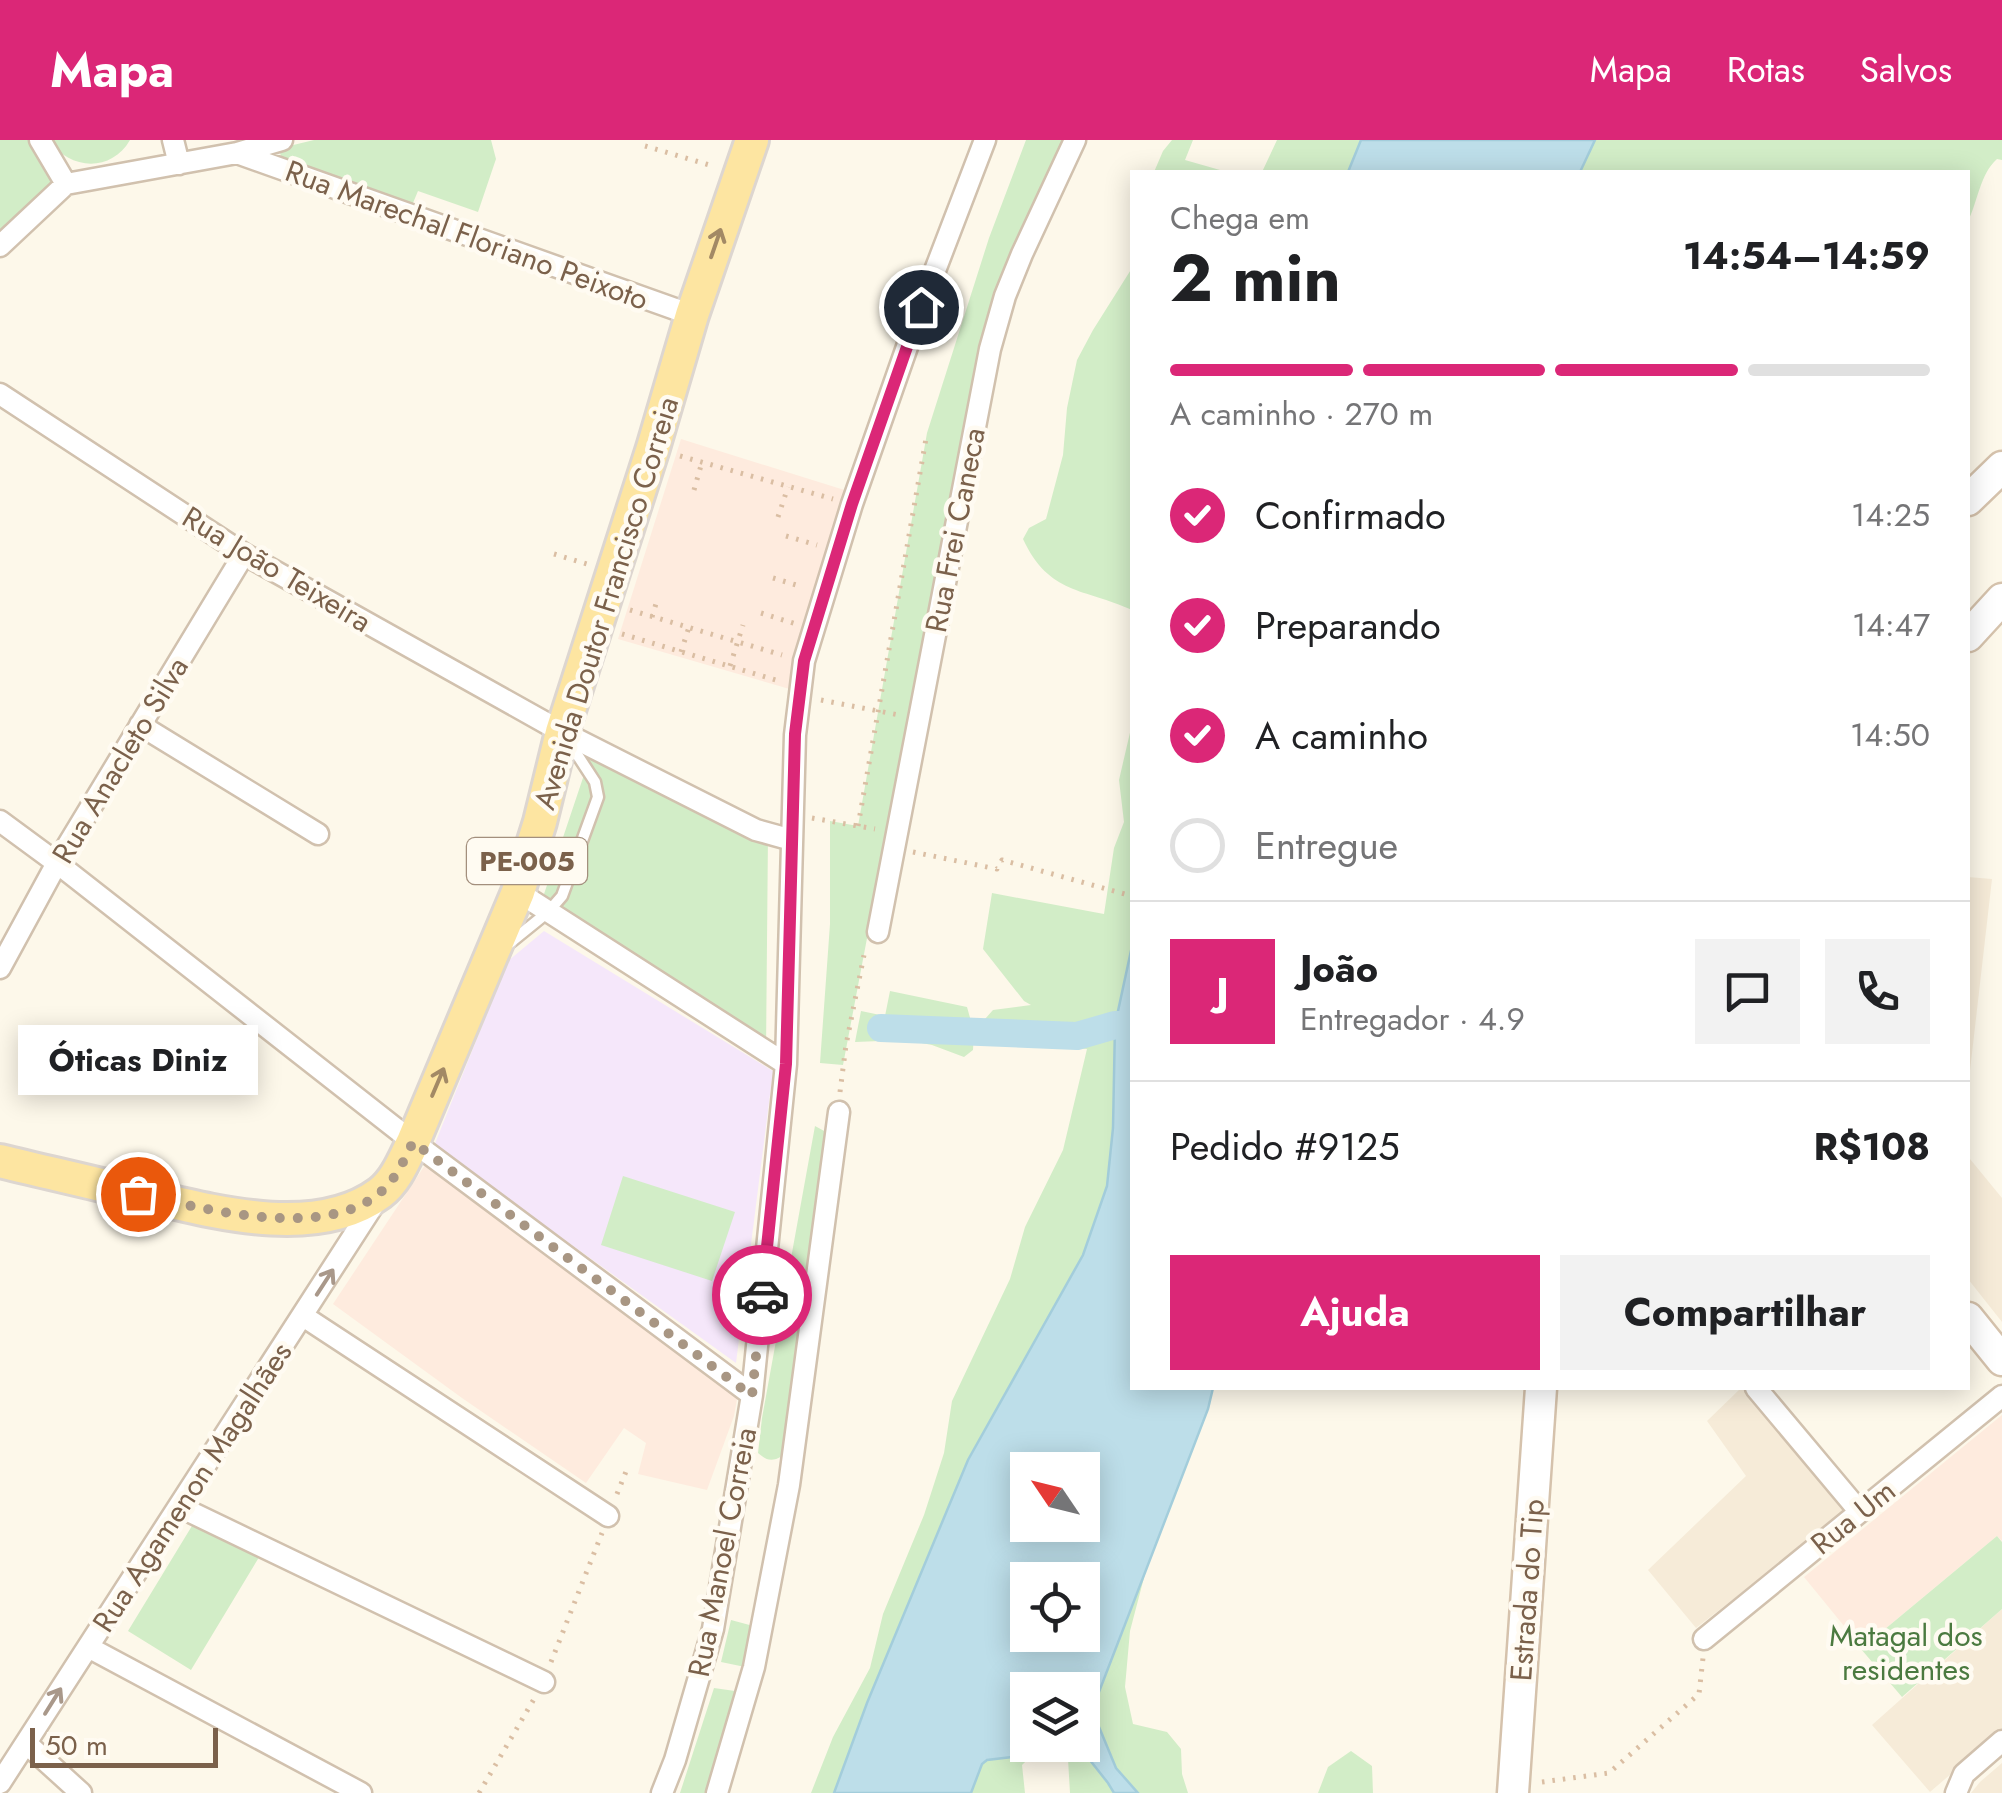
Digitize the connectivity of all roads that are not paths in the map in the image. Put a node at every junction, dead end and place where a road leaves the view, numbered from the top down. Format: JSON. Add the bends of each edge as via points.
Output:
{"nodes":[{"id":1,"x":40,"y":140,"type":"edge"},
{"id":2,"x":173,"y":140,"type":"edge"},
{"id":3,"x":282,"y":140,"type":"edge"},
{"id":4,"x":752,"y":140,"type":"edge"},
{"id":5,"x":985,"y":140,"type":"edge"},
{"id":6,"x":1074,"y":140,"type":"edge"},
{"id":7,"x":237,"y":152,"type":"junction"},
{"id":8,"x":179,"y":164,"type":"junction"},
{"id":9,"x":66,"y":184,"type":"junction"},
{"id":10,"x":0,"y":246,"type":"edge"},
{"id":11,"x":692,"y":316,"type":"junction"},
{"id":12,"x":0,"y":394,"type":"edge"},
{"id":13,"x":2002,"y":467,"type":"edge"},
{"id":14,"x":1970,"y":498,"type":"edge"},
{"id":15,"x":244,"y":554,"type":"junction"},
{"id":16,"x":2002,"y":598,"type":"edge"},
{"id":17,"x":1970,"y":634,"type":"edge"},
{"id":18,"x":140,"y":725,"type":"junction"},
{"id":19,"x":562,"y":732,"type":"junction"},
{"id":20,"x":4,"y":831,"type":"edge"},
{"id":21,"x":318,"y":834,"type":"dead end"},
{"id":22,"x":792,"y":840,"type":"junction"},
{"id":23,"x":57,"y":863,"type":"junction"},
{"id":24,"x":518,"y":892,"type":"junction"},
{"id":25,"x":548,"y":912,"type":"junction"},
{"id":26,"x":878,"y":932,"type":"road end"},
{"id":27,"x":489,"y":960,"type":"junction"},
{"id":28,"x":0,"y":968,"type":"edge"},
{"id":29,"x":786,"y":1064,"type":"junction"},
{"id":30,"x":839,"y":1112,"type":"road end"},
{"id":31,"x":413,"y":1142,"type":"junction"},
{"id":32,"x":0,"y":1162,"type":"edge"},
{"id":33,"x":383,"y":1191,"type":"junction"},
{"id":34,"x":302,"y":1316,"type":"junction"},
{"id":35,"x":1970,"y":1320,"type":"edge"},
{"id":36,"x":2002,"y":1360,"type":"edge"},
{"id":37,"x":1541,"y":1390,"type":"edge"},
{"id":38,"x":1758,"y":1390,"type":"edge"},
{"id":39,"x":752,"y":1396,"type":"junction"},
{"id":40,"x":2002,"y":1396,"type":"edge"},
{"id":41,"x":180,"y":1507,"type":"junction"},
{"id":42,"x":1860,"y":1512,"type":"junction"},
{"id":43,"x":608,"y":1516,"type":"road end"},
{"id":44,"x":1704,"y":1639,"type":"road end"},
{"id":45,"x":88,"y":1646,"type":"junction"},
{"id":46,"x":544,"y":1682,"type":"road end"},
{"id":47,"x":2002,"y":1741,"type":"edge"},
{"id":48,"x":27,"y":1744,"type":"junction"},
{"id":49,"x":0,"y":1783,"type":"edge"},
{"id":50,"x":1514,"y":1789,"type":"edge"},
{"id":51,"x":80,"y":1793,"type":"edge"},
{"id":52,"x":361,"y":1793,"type":"edge"},
{"id":53,"x":662,"y":1793,"type":"edge"},
{"id":54,"x":717,"y":1793,"type":"edge"},
{"id":55,"x":1956,"y":1793,"type":"edge"}],
"edges":[{"from":1,"to":9,"type":"street"},
{"from":2,"to":8,"type":"street"},
{"from":3,"to":7,"type":"street"},
{"from":11,"to":4,"type":"main road","name":"Avenida Doutor Francisco Correia","number":"PE-005","one_way":true},
{"from":5,"to":22,"type":"street","name":"Rua Manoel Correia","via":[[852,504],[804,661]]},
{"from":6,"to":26,"type":"street","name":"Rua Frei Caneca","via":[[1005,296],[990,349]]},
{"from":7,"to":8,"type":"street"},
{"from":7,"to":11,"type":"street","name":"Rua Marechal Floriano Peixoto"},
{"from":8,"to":9,"type":"street"},
{"from":9,"to":10,"type":"street"},
{"from":11,"to":19,"type":"main road","name":"Avenida Doutor Francisco Correia","number":"PE-005"},
{"from":12,"to":15,"type":"street","name":"Rua João Teixeira"},
{"from":13,"to":14,"type":"street"},
{"from":15,"to":18,"type":"street","name":"Rua Anacleto Silva"},
{"from":15,"to":19,"type":"street","name":"Rua João Teixeira"},
{"from":16,"to":17,"type":"street"},
{"from":18,"to":21,"type":"street"},
{"from":18,"to":23,"type":"street","name":"Rua Anacleto Silva"},
{"from":19,"to":22,"type":"street","name":"Rua João Teixeira","via":[[756,830]]},
{"from":19,"to":24,"type":"main road","name":"Avenida Doutor Francisco Correia","number":"PE-005"},
{"from":19,"to":25,"type":"lane","via":[[590,772],[598,797],[566,888]]},
{"from":20,"to":23,"type":"street"},
{"from":22,"to":29,"type":"street","name":"Rua Manoel Correia"},
{"from":23,"to":28,"type":"street","name":"Rua Anacleto Silva"},
{"from":23,"to":31,"type":"street"},
{"from":24,"to":25,"type":"street"},
{"from":24,"to":27,"type":"main road","name":"Avenida Doutor Francisco Correia","number":"PE-005"},
{"from":25,"to":27,"type":"lane"},
{"from":25,"to":29,"type":"street"},
{"from":31,"to":27,"type":"main road","name":"Avenida Doutor Francisco Correia","number":"PE-005","one_way":true},
{"from":29,"to":39,"type":"street","name":"Rua Manoel Correia"},
{"from":30,"to":54,"type":"street","via":[[788,1484],[754,1667]]},
{"from":31,"to":33,"type":"main road","name":"Avenida Doutor Francisco Correia","number":"PE-005"},
{"from":31,"to":39,"type":"street"},
{"from":32,"to":33,"type":"main road","via":[[276,1219],[324,1216]]},
{"from":34,"to":33,"type":"street","name":"Rua Agamenon Magalhães","one_way":true},
{"from":34,"to":41,"type":"street","name":"Rua Agamenon Magalhães"},
{"from":34,"to":43,"type":"street"},
{"from":35,"to":36,"type":"street"},
{"from":37,"to":50,"type":"street","name":"Estrada do Tip"},
{"from":38,"to":42,"type":"street"},
{"from":39,"to":53,"type":"street","name":"Rua Manoel Correia","via":[[713,1629]]},
{"from":40,"to":42,"type":"street","name":"Rua Um"},
{"from":41,"to":45,"type":"street","name":"Rua Agamenon Magalhães"},
{"from":41,"to":46,"type":"street"},
{"from":42,"to":44,"type":"street","name":"Rua Um"},
{"from":48,"to":45,"type":"street","name":"Rua Agamenon Magalhães","one_way":true},
{"from":45,"to":52,"type":"street"},
{"from":47,"to":55,"type":"street","via":[[1964,1774]]},
{"from":48,"to":49,"type":"street","name":"Rua Agamenon Magalhães"},
{"from":48,"to":51,"type":"street"}]}
